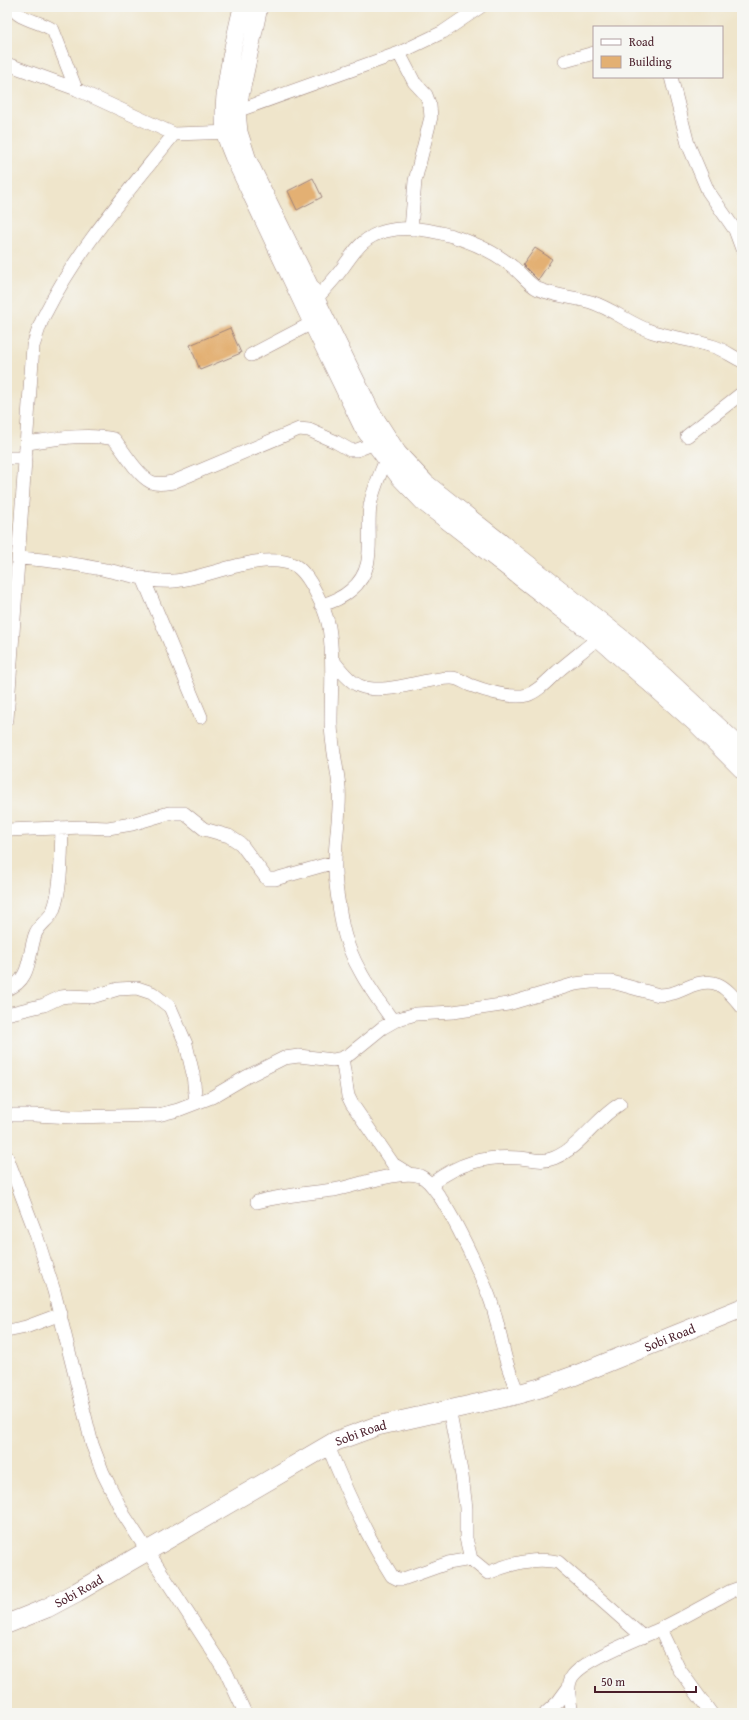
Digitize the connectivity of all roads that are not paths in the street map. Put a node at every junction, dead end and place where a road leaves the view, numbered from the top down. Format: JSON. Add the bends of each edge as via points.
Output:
{"nodes":[{"id":1,"x":12,"y":7,"type":"edge"},
{"id":2,"x":242,"y":7,"type":"edge"},
{"id":3,"x":259,"y":7,"type":"edge"},
{"id":4,"x":480,"y":7,"type":"edge"},
{"id":5,"x":399,"y":53,"type":"junction"},
{"id":6,"x":593,"y":53,"type":"edge"},
{"id":7,"x":565,"y":61,"type":"dead end"},
{"id":8,"x":7,"y":64,"type":"edge"},
{"id":9,"x":671,"y":78,"type":"edge"},
{"id":10,"x":76,"y":89,"type":"junction"},
{"id":11,"x":237,"y":110,"type":"junction"},
{"id":12,"x":232,"y":132,"type":"junction"},
{"id":13,"x":174,"y":134,"type":"junction"},
{"id":14,"x":411,"y":229,"type":"junction"},
{"id":15,"x":742,"y":249,"type":"edge"},
{"id":16,"x":316,"y":299,"type":"junction"},
{"id":17,"x":312,"y":323,"type":"junction"},
{"id":18,"x":251,"y":356,"type":"dead end"},
{"id":19,"x":742,"y":361,"type":"edge"},
{"id":20,"x":742,"y":393,"type":"edge"},
{"id":21,"x":688,"y":436,"type":"dead end"},
{"id":22,"x":27,"y":443,"type":"junction"},
{"id":23,"x":375,"y":444,"type":"junction"},
{"id":24,"x":7,"y":458,"type":"edge"},
{"id":25,"x":26,"y":458,"type":"junction"},
{"id":26,"x":386,"y":459,"type":"junction"},
{"id":27,"x":19,"y":558,"type":"junction"},
{"id":28,"x":12,"y":577,"type":"edge"},
{"id":29,"x":143,"y":578,"type":"junction"},
{"id":30,"x":321,"y":605,"type":"junction"},
{"id":31,"x":598,"y":638,"type":"junction"},
{"id":32,"x":332,"y":659,"type":"junction"},
{"id":33,"x":201,"y":717,"type":"dead end"},
{"id":34,"x":7,"y":720,"type":"edge"},
{"id":35,"x":742,"y":748,"type":"edge"},
{"id":36,"x":742,"y":770,"type":"edge"},
{"id":37,"x":62,"y":828,"type":"junction"},
{"id":38,"x":7,"y":830,"type":"edge"},
{"id":39,"x":335,"y":862,"type":"junction"},
{"id":40,"x":7,"y":989,"type":"edge"},
{"id":41,"x":742,"y":1007,"type":"edge"},
{"id":42,"x":7,"y":1014,"type":"edge"},
{"id":43,"x":393,"y":1021,"type":"junction"},
{"id":44,"x":342,"y":1058,"type":"junction"},
{"id":45,"x":196,"y":1103,"type":"junction"},
{"id":46,"x":620,"y":1104,"type":"dead end"},
{"id":47,"x":7,"y":1115,"type":"edge"},
{"id":48,"x":7,"y":1157,"type":"edge"},
{"id":49,"x":409,"y":1174,"type":"junction"},
{"id":50,"x":431,"y":1184,"type":"junction"},
{"id":51,"x":257,"y":1202,"type":"dead end"},
{"id":52,"x":742,"y":1308,"type":"edge"},
{"id":53,"x":61,"y":1314,"type":"junction"},
{"id":54,"x":7,"y":1331,"type":"edge"},
{"id":55,"x":518,"y":1394,"type":"junction"},
{"id":56,"x":449,"y":1409,"type":"junction"},
{"id":57,"x":328,"y":1446,"type":"junction"},
{"id":58,"x":147,"y":1550,"type":"junction"},
{"id":59,"x":471,"y":1559,"type":"junction"},
{"id":60,"x":742,"y":1587,"type":"edge"},
{"id":61,"x":7,"y":1624,"type":"edge"},
{"id":62,"x":660,"y":1629,"type":"junction"},
{"id":63,"x":642,"y":1637,"type":"junction"},
{"id":64,"x":569,"y":1687,"type":"junction"},
{"id":65,"x":245,"y":1713,"type":"edge"},
{"id":66,"x":546,"y":1713,"type":"edge"},
{"id":67,"x":572,"y":1713,"type":"edge"},
{"id":68,"x":711,"y":1713,"type":"edge"}],
"edges":[{"from":1,"to":10,"type":"street","via":[[19,16],[45,24],[53,30]]},
{"from":2,"to":12,"type":"main road","via":[[225,104]]},
{"from":3,"to":11,"type":"main road"},
{"from":4,"to":5,"type":"street","via":[[443,32]]},
{"from":5,"to":11,"type":"street"},
{"from":5,"to":14,"type":"street","via":[[414,82],[426,95],[431,118],[416,181]]},
{"from":6,"to":7,"type":"street"},
{"from":8,"to":10,"type":"street"},
{"from":9,"to":15,"type":"street","via":[[688,144],[708,191],[734,230]]},
{"from":10,"to":13,"type":"street"},
{"from":11,"to":12,"type":"main road"},
{"from":12,"to":13,"type":"street"},
{"from":12,"to":16,"type":"main road"},
{"from":12,"to":17,"type":"main road","via":[[233,156]]},
{"from":13,"to":22,"type":"street","via":[[94,235],[69,271],[45,313],[33,346]]},
{"from":14,"to":16,"type":"street","via":[[384,231],[359,245],[339,274]]},
{"from":14,"to":19,"type":"street","via":[[437,232],[464,240],[514,267],[537,288],[551,294],[605,307],[653,332],[716,347]]},
{"from":16,"to":35,"type":"main road","via":[[371,411],[398,453],[426,483],[630,645]]},
{"from":17,"to":18,"type":"street"},
{"from":17,"to":23,"type":"main road","via":[[363,428]]},
{"from":20,"to":21,"type":"street"},
{"from":22,"to":23,"type":"street","via":[[67,438],[114,439],[140,474],[151,482],[161,484],[173,482],[299,429],[309,430],[350,450]]},
{"from":22,"to":25,"type":"street"},
{"from":23,"to":26,"type":"main road"},
{"from":24,"to":25,"type":"street"},
{"from":25,"to":27,"type":"street"},
{"from":26,"to":30,"type":"street","via":[[374,488],[370,507],[367,570],[359,584],[334,602]]},
{"from":26,"to":31,"type":"main road","via":[[424,503]]},
{"from":27,"to":28,"type":"street"},
{"from":27,"to":29,"type":"street","via":[[66,562]]},
{"from":28,"to":34,"type":"street"},
{"from":29,"to":30,"type":"street","via":[[173,581],[267,561],[280,562],[293,564],[299,568]]},
{"from":29,"to":33,"type":"street"},
{"from":30,"to":32,"type":"street","via":[[329,625]]},
{"from":31,"to":32,"type":"street","via":[[540,688],[526,695],[497,694],[451,678],[373,689],[359,686]]},
{"from":31,"to":36,"type":"main road","via":[[697,725]]},
{"from":32,"to":39,"type":"street","via":[[331,731],[339,787]]},
{"from":37,"to":38,"type":"street"},
{"from":37,"to":39,"type":"street","via":[[108,828],[177,812],[184,813],[204,829],[229,836],[241,844],[267,879]]},
{"from":37,"to":40,"type":"street","via":[[59,879],[54,908],[50,918],[36,933],[25,976],[19,983]]},
{"from":39,"to":43,"type":"street","via":[[342,925],[350,952]]},
{"from":41,"to":43,"type":"street","via":[[720,984],[713,981],[702,982],[667,995],[612,982],[591,982],[574,984],[508,1004],[453,1012],[416,1014]]},
{"from":42,"to":45,"type":"street","via":[[44,1005],[61,997],[92,998],[118,989],[137,988],[152,993],[170,1007],[186,1044]]},
{"from":43,"to":44,"type":"street"},
{"from":44,"to":45,"type":"street","via":[[284,1058]]},
{"from":44,"to":49,"type":"street","via":[[348,1096],[352,1104],[393,1164]]},
{"from":45,"to":47,"type":"street","via":[[158,1115]]},
{"from":46,"to":50,"type":"street","via":[[608,1111],[579,1142],[555,1158],[490,1158],[466,1163]]},
{"from":48,"to":53,"type":"street","via":[[35,1231]]},
{"from":49,"to":50,"type":"street","via":[[421,1176]]},
{"from":49,"to":51,"type":"street"},
{"from":50,"to":55,"type":"street","via":[[444,1203],[489,1296]]},
{"from":52,"to":55,"type":"highway","name":"Sobi Road","via":[[576,1375]]},
{"from":53,"to":54,"type":"street"},
{"from":53,"to":58,"type":"street","via":[[92,1444],[124,1515]]},
{"from":55,"to":56,"type":"highway","name":"Sobi Road"},
{"from":56,"to":57,"type":"highway","name":"Sobi Road","via":[[377,1426]]},
{"from":56,"to":59,"type":"street","via":[[462,1476],[466,1538]]},
{"from":57,"to":58,"type":"highway","name":"Sobi Road"},
{"from":57,"to":59,"type":"street","via":[[363,1528],[392,1576],[403,1578],[448,1563]]},
{"from":58,"to":61,"type":"highway","name":"Sobi Road","via":[[47,1608]]},
{"from":58,"to":65,"type":"street","via":[[226,1672]]},
{"from":59,"to":63,"type":"street","via":[[488,1573],[546,1559],[558,1562]]},
{"from":60,"to":62,"type":"street"},
{"from":62,"to":63,"type":"street"},
{"from":62,"to":68,"type":"street","via":[[679,1669]]},
{"from":63,"to":64,"type":"street","via":[[592,1661],[572,1677]]},
{"from":64,"to":66,"type":"street"},
{"from":64,"to":67,"type":"street"}]}
